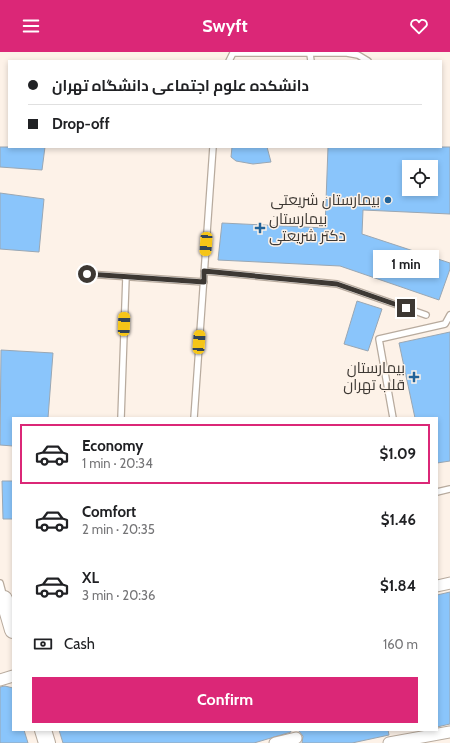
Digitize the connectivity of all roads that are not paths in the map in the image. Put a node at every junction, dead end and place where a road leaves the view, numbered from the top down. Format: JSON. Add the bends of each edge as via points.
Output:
{"nodes":[{"id":1,"x":335,"y":52,"type":"edge"},
{"id":2,"x":232,"y":53,"type":"edge"},
{"id":3,"x":359,"y":53,"type":"edge"},
{"id":4,"x":310,"y":54,"type":"junction"},
{"id":5,"x":311,"y":60,"type":"edge"},
{"id":6,"x":367,"y":60,"type":"edge"},
{"id":7,"x":213,"y":148,"type":"edge"},
{"id":8,"x":204,"y":271,"type":"junction"},
{"id":9,"x":87,"y":274,"type":"dead end"},
{"id":10,"x":126,"y":277,"type":"junction"},
{"id":11,"x":204,"y":282,"type":"junction"},
{"id":12,"x":426,"y":314,"type":"dead end"},
{"id":13,"x":450,"y":315,"type":"edge"},
{"id":14,"x":121,"y":417,"type":"edge"},
{"id":15,"x":194,"y":417,"type":"edge"},
{"id":16,"x":393,"y":417,"type":"edge"},
{"id":17,"x":450,"y":489,"type":"edge"},
{"id":18,"x":438,"y":492,"type":"edge"},
{"id":19,"x":0,"y":583,"type":"edge"},
{"id":20,"x":450,"y":583,"type":"edge"},
{"id":21,"x":438,"y":586,"type":"edge"},
{"id":22,"x":4,"y":599,"type":"joint"},
{"id":23,"x":12,"y":627,"type":"edge"},
{"id":24,"x":12,"y":676,"type":"edge"},
{"id":25,"x":0,"y":680,"type":"edge"},
{"id":26,"x":43,"y":731,"type":"edge"},
{"id":27,"x":450,"y":732,"type":"edge"},
{"id":28,"x":296,"y":738,"type":"dead end"},
{"id":29,"x":47,"y":743,"type":"edge"},
{"id":30,"x":275,"y":743,"type":"edge"},
{"id":31,"x":389,"y":743,"type":"edge"}],
"edges":[{"from":1,"to":3,"type":"lane"},
{"from":1,"to":4,"type":"lane"},
{"from":2,"to":4,"type":"lane"},
{"from":3,"to":6,"type":"lane"},
{"from":4,"to":5,"type":"lane"},
{"from":7,"to":8,"type":"lane"},
{"from":8,"to":11,"type":"lane"},
{"from":8,"to":12,"type":"lane","via":[[337,284]]},
{"from":9,"to":10,"type":"lane"},
{"from":10,"to":11,"type":"lane"},
{"from":10,"to":14,"type":"lane"},
{"from":11,"to":15,"type":"lane"},
{"from":13,"to":16,"type":"lane","via":[[445,324],[379,339]]},
{"from":17,"to":18,"type":"lane"},
{"from":19,"to":22,"type":"lane"},
{"from":20,"to":21,"type":"street"},
{"from":22,"to":23,"type":"street"},
{"from":24,"to":25,"type":"street"},
{"from":26,"to":29,"type":"street"},
{"from":27,"to":31,"type":"street"},
{"from":28,"to":30,"type":"street"}]}
